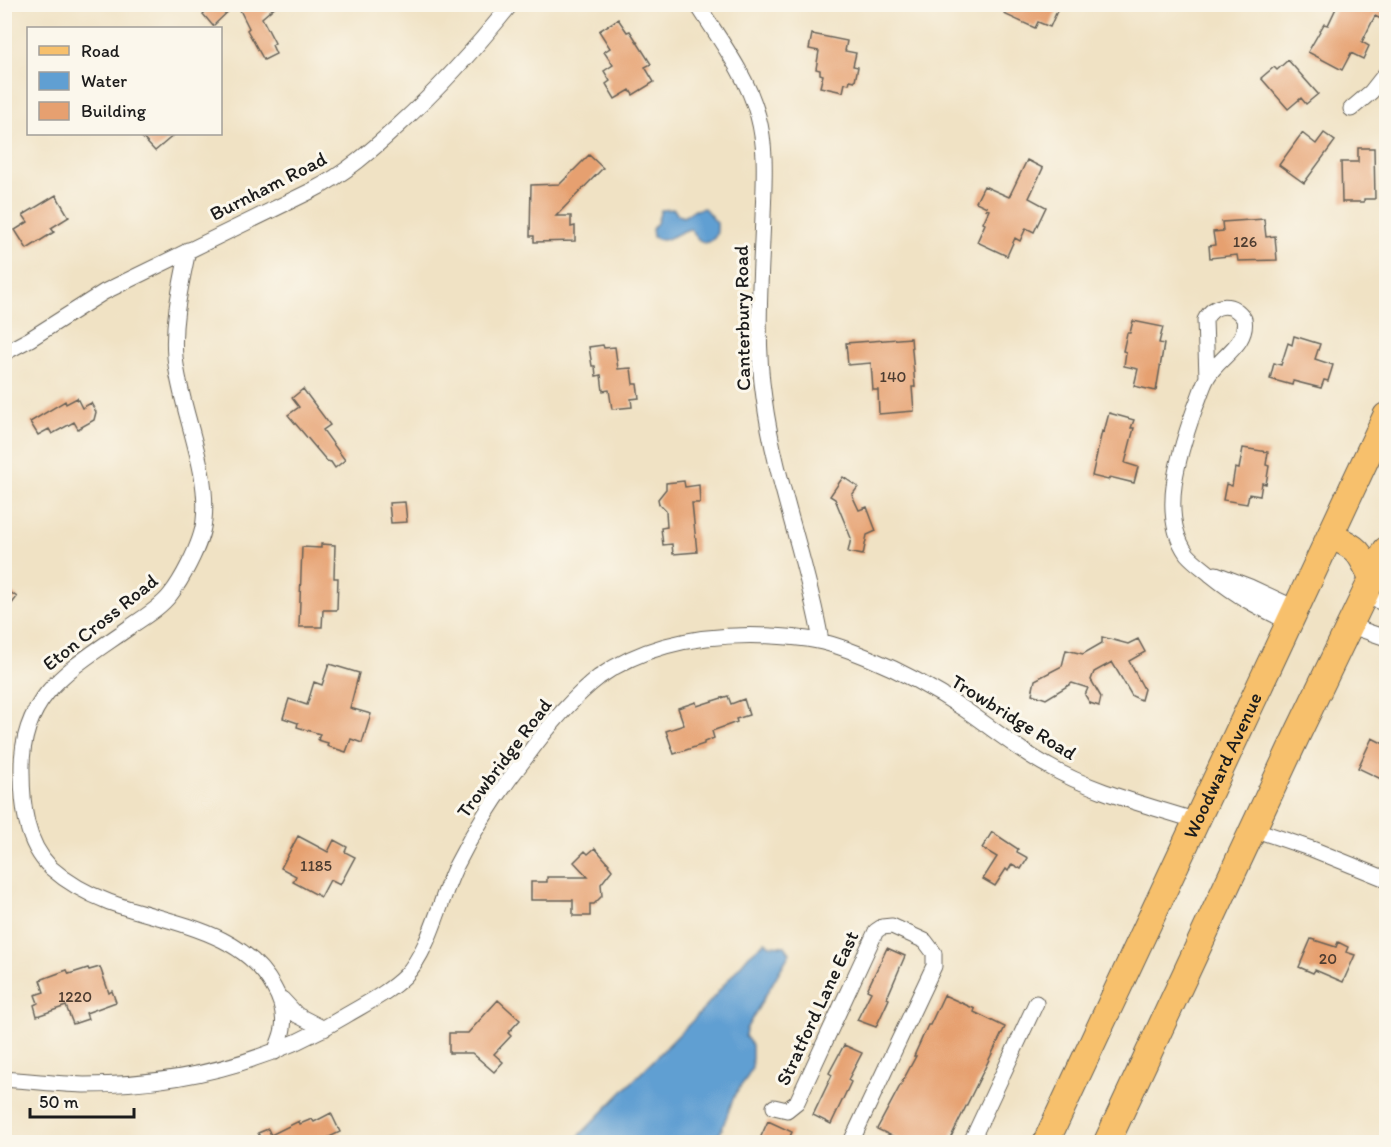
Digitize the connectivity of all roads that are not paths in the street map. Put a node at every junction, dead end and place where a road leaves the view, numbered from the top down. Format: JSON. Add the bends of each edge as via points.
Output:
{"nodes":[{"id":1,"x":510,"y":4,"type":"edge"},
{"id":2,"x":700,"y":6,"type":"edge"},
{"id":3,"x":1386,"y":73,"type":"edge"},
{"id":4,"x":1351,"y":110,"type":"dead end"},
{"id":5,"x":188,"y":250,"type":"junction"},
{"id":6,"x":4,"y":353,"type":"edge"},
{"id":7,"x":1207,"y":377,"type":"dead end"},
{"id":8,"x":1386,"y":416,"type":"edge"},
{"id":9,"x":1330,"y":536,"type":"junction"},
{"id":10,"x":1386,"y":550,"type":"edge"},
{"id":11,"x":1375,"y":593,"type":"edge"},
{"id":12,"x":1292,"y":615,"type":"junction"},
{"id":13,"x":1350,"y":626,"type":"junction"},
{"id":14,"x":1386,"y":638,"type":"edge"},
{"id":15,"x":821,"y":641,"type":"junction"},
{"id":16,"x":1197,"y":821,"type":"junction"},
{"id":17,"x":1253,"y":829,"type":"junction"},
{"id":18,"x":1386,"y":879,"type":"edge"},
{"id":19,"x":276,"y":992,"type":"junction"},
{"id":20,"x":1036,"y":1003,"type":"dead end"},
{"id":21,"x":324,"y":1029,"type":"junction"},
{"id":22,"x":275,"y":1052,"type":"junction"},
{"id":23,"x":4,"y":1079,"type":"edge"},
{"id":24,"x":774,"y":1107,"type":"dead end"},
{"id":25,"x":851,"y":1143,"type":"edge"},
{"id":26,"x":970,"y":1143,"type":"edge"},
{"id":27,"x":1046,"y":1143,"type":"edge"},
{"id":28,"x":1107,"y":1143,"type":"edge"}],
"edges":[{"from":1,"to":5,"type":"street","name":"Burnham Road","via":[[439,87],[359,160],[321,186]]},
{"from":2,"to":15,"type":"street","name":"Canterbury Road","via":[[747,86],[762,133],[760,337],[764,400],[778,473]]},
{"from":3,"to":4,"type":"street"},
{"from":5,"to":6,"type":"street","name":"Burnham Road","via":[[104,292]]},
{"from":5,"to":19,"type":"street","name":"Eton Cross Road","via":[[174,343],[178,380],[203,487],[205,512],[201,536],[169,597],[69,670],[35,709],[23,745],[24,811],[39,853],[65,879],[109,902],[227,942],[257,964]]},
{"from":7,"to":12,"type":"street","via":[[1176,475],[1173,498],[1182,544],[1205,570],[1250,587]]},
{"from":8,"to":9,"type":"main road","name":"Woodward Avenue"},
{"from":9,"to":11,"type":"main road","via":[[1358,551]]},
{"from":9,"to":12,"type":"main road","name":"Woodward Avenue"},
{"from":10,"to":11,"type":"main road"},
{"from":11,"to":13,"type":"main road"},
{"from":12,"to":16,"type":"main road","name":"Woodward Avenue"},
{"from":13,"to":14,"type":"street"},
{"from":13,"to":17,"type":"main road"},
{"from":15,"to":16,"type":"street","name":"Trowbridge Road","via":[[925,685],[1060,773]]},
{"from":15,"to":21,"type":"street","name":"Trowbridge Road","via":[[752,637],[690,641],[638,656],[594,681],[548,729],[490,806],[452,874],[422,952],[411,969],[386,991]]},
{"from":16,"to":27,"type":"main road","name":"Woodward Avenue"},
{"from":17,"to":18,"type":"street"},
{"from":17,"to":28,"type":"main road"},
{"from":19,"to":21,"type":"street","name":"Eton Cross Road","via":[[297,1016]]},
{"from":19,"to":22,"type":"street","name":"Eton Cross Road","via":[[284,1018]]},
{"from":20,"to":26,"type":"street"},
{"from":21,"to":22,"type":"street","name":"Trowbridge Road"},
{"from":22,"to":23,"type":"street","name":"Trowbridge Road","via":[[209,1071],[143,1082],[83,1085]]},
{"from":24,"to":25,"type":"street","name":"Stratford Lane East","via":[[787,1110],[796,1102],[876,931],[892,926],[925,941],[934,953],[934,966]]}]}
